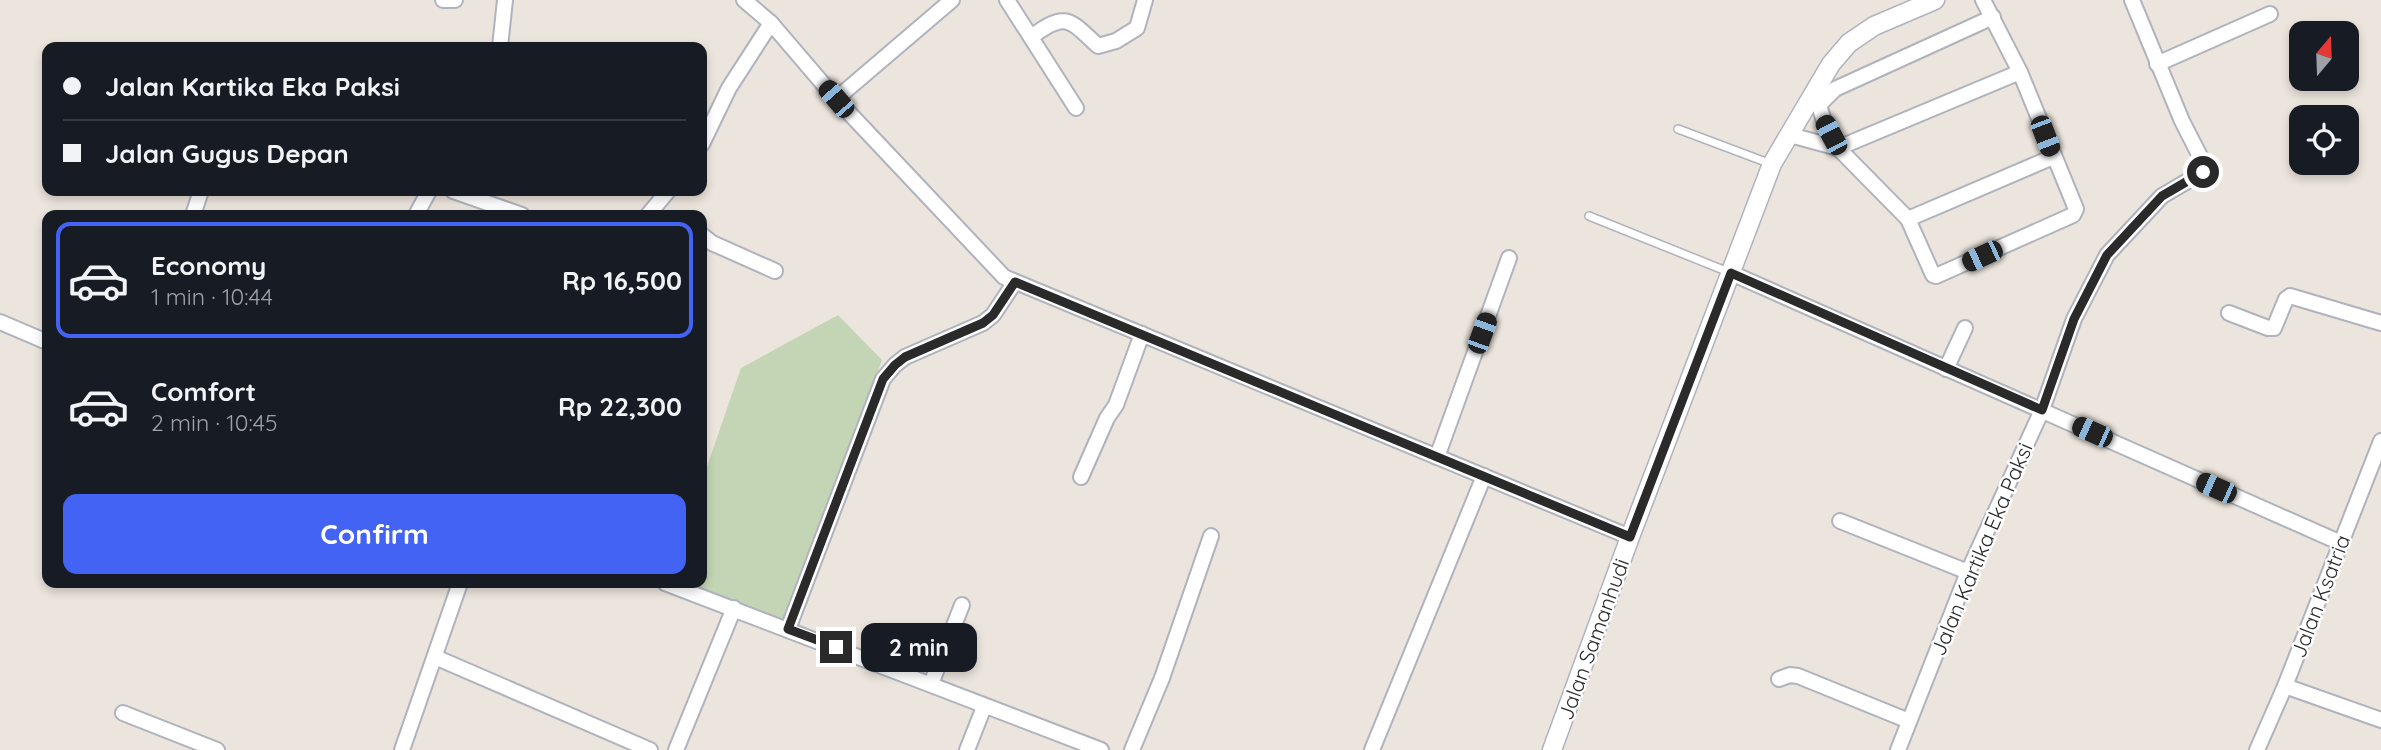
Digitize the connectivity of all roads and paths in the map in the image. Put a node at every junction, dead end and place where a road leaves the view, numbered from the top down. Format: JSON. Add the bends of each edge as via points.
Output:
{"nodes":[{"id":1,"x":443,"y":0,"type":"edge"},
{"id":2,"x":455,"y":0,"type":"edge"},
{"id":3,"x":505,"y":0,"type":"edge"},
{"id":4,"x":744,"y":0,"type":"edge"},
{"id":5,"x":951,"y":0,"type":"edge"},
{"id":6,"x":1007,"y":0,"type":"edge"},
{"id":7,"x":1145,"y":0,"type":"edge"},
{"id":8,"x":1935,"y":0,"type":"edge"},
{"id":9,"x":1983,"y":0,"type":"edge"},
{"id":10,"x":2132,"y":0,"type":"edge"},
{"id":11,"x":2270,"y":13,"type":"dead end"},
{"id":12,"x":1993,"y":17,"type":"junction"},
{"id":13,"x":771,"y":23,"type":"junction"},
{"id":14,"x":1031,"y":37,"type":"junction"},
{"id":15,"x":501,"y":42,"type":"edge"},
{"id":16,"x":1830,"y":64,"type":"junction"},
{"id":17,"x":2157,"y":64,"type":"junction"},
{"id":18,"x":2020,"y":72,"type":"junction"},
{"id":19,"x":1850,"y":82,"type":"junction"},
{"id":20,"x":836,"y":99,"type":"junction"},
{"id":21,"x":1076,"y":108,"type":"dead end"},
{"id":22,"x":1678,"y":129,"type":"dead end"},
{"id":23,"x":707,"y":134,"type":"edge"},
{"id":24,"x":1790,"y":135,"type":"junction"},
{"id":25,"x":1838,"y":148,"type":"junction"},
{"id":26,"x":2053,"y":157,"type":"junction"},
{"id":27,"x":1772,"y":164,"type":"junction"},
{"id":28,"x":467,"y":196,"type":"edge"},
{"id":29,"x":508,"y":210,"type":"edge"},
{"id":30,"x":1589,"y":216,"type":"dead end"},
{"id":31,"x":1908,"y":219,"type":"junction"},
{"id":32,"x":707,"y":240,"type":"edge"},
{"id":33,"x":1509,"y":258,"type":"dead end"},
{"id":34,"x":775,"y":271,"type":"dead end"},
{"id":35,"x":1731,"y":273,"type":"junction"},
{"id":36,"x":1015,"y":282,"type":"junction"},
{"id":37,"x":2229,"y":313,"type":"dead end"},
{"id":38,"x":0,"y":322,"type":"edge"},
{"id":39,"x":2381,"y":323,"type":"edge"},
{"id":40,"x":1965,"y":328,"type":"dead end"},
{"id":41,"x":1142,"y":334,"type":"junction"},
{"id":42,"x":42,"y":340,"type":"edge"},
{"id":43,"x":1946,"y":369,"type":"junction"},
{"id":44,"x":2042,"y":410,"type":"junction"},
{"id":45,"x":2381,"y":441,"type":"edge"},
{"id":46,"x":1437,"y":457,"type":"junction"},
{"id":47,"x":1484,"y":476,"type":"junction"},
{"id":48,"x":1081,"y":477,"type":"dead end"},
{"id":49,"x":1840,"y":521,"type":"dead end"},
{"id":50,"x":1211,"y":536,"type":"dead end"},
{"id":51,"x":1630,"y":537,"type":"junction"},
{"id":52,"x":2341,"y":543,"type":"junction"},
{"id":53,"x":1969,"y":572,"type":"junction"},
{"id":54,"x":458,"y":588,"type":"edge"},
{"id":55,"x":679,"y":588,"type":"edge"},
{"id":56,"x":962,"y":605,"type":"dead end"},
{"id":57,"x":734,"y":608,"type":"junction"},
{"id":58,"x":788,"y":629,"type":"junction"},
{"id":59,"x":435,"y":657,"type":"junction"},
{"id":60,"x":1779,"y":679,"type":"dead end"},
{"id":61,"x":931,"y":684,"type":"junction"},
{"id":62,"x":2285,"y":686,"type":"junction"},
{"id":63,"x":984,"y":707,"type":"junction"},
{"id":64,"x":123,"y":713,"type":"dead end"},
{"id":65,"x":2381,"y":720,"type":"edge"},
{"id":66,"x":1909,"y":721,"type":"junction"},
{"id":67,"x":217,"y":750,"type":"edge"},
{"id":68,"x":402,"y":750,"type":"edge"},
{"id":69,"x":650,"y":750,"type":"edge"},
{"id":70,"x":676,"y":750,"type":"edge"},
{"id":71,"x":967,"y":750,"type":"edge"},
{"id":72,"x":1101,"y":750,"type":"edge"},
{"id":73,"x":1132,"y":750,"type":"edge"},
{"id":74,"x":1372,"y":750,"type":"edge"},
{"id":75,"x":1552,"y":750,"type":"edge"},
{"id":76,"x":1898,"y":750,"type":"edge"},
{"id":77,"x":2257,"y":750,"type":"edge"}],
"edges":[{"from":1,"to":2,"type":"street"},
{"from":3,"to":15,"type":"street"},
{"from":4,"to":13,"type":"street"},
{"from":5,"to":20,"type":"street"},
{"from":6,"to":14,"type":"street"},
{"from":7,"to":14,"type":"street","via":[[1137,28],[1116,41],[1098,46],[1074,23],[1060,19]]},
{"from":8,"to":16,"type":"street","name":"Jalan Samanhudi","via":[[1874,26]]},
{"from":9,"to":12,"type":"street"},
{"from":10,"to":17,"type":"street","name":"Jalan Kartika Eka Paksi"},
{"from":11,"to":17,"type":"street"},
{"from":12,"to":18,"type":"street"},
{"from":12,"to":19,"type":"street"},
{"from":13,"to":20,"type":"street"},
{"from":13,"to":23,"type":"street","via":[[729,88]]},
{"from":14,"to":21,"type":"street"},
{"from":16,"to":19,"type":"street"},
{"from":16,"to":24,"type":"street","name":"Jalan Samanhudi"},
{"from":17,"to":44,"type":"street","name":"Jalan Kartika Eka Paksi","via":[[2206,166],[2162,196],[2107,255],[2074,319]]},
{"from":18,"to":25,"type":"street"},
{"from":18,"to":26,"type":"street"},
{"from":19,"to":25,"type":"street","via":[[1819,105]]},
{"from":20,"to":36,"type":"street","via":[[1004,277]]},
{"from":22,"to":27,"type":"lane"},
{"from":24,"to":25,"type":"street"},
{"from":24,"to":27,"type":"street","name":"Jalan Samanhudi"},
{"from":25,"to":31,"type":"street"},
{"from":26,"to":31,"type":"street"},
{"from":26,"to":31,"type":"street","via":[[2076,209],[2073,215],[1939,276],[1933,275]]},
{"from":27,"to":35,"type":"street","name":"Jalan Samanhudi"},
{"from":28,"to":29,"type":"street"},
{"from":30,"to":35,"type":"lane"},
{"from":32,"to":34,"type":"street"},
{"from":33,"to":46,"type":"street"},
{"from":35,"to":43,"type":"street"},
{"from":35,"to":51,"type":"street","name":"Jalan Samanhudi"},
{"from":36,"to":41,"type":"street"},
{"from":36,"to":58,"type":"street","via":[[983,323],[905,357],[883,379]]},
{"from":37,"to":39,"type":"street","via":[[2274,328],[2290,296]]},
{"from":38,"to":42,"type":"street"},
{"from":40,"to":43,"type":"street"},
{"from":41,"to":46,"type":"street"},
{"from":41,"to":48,"type":"street","via":[[1116,405]]},
{"from":43,"to":44,"type":"street"},
{"from":44,"to":52,"type":"street"},
{"from":44,"to":53,"type":"street","name":"Jalan Kartika Eka Paksi"},
{"from":45,"to":52,"type":"street","name":"Jalan Ksatria"},
{"from":46,"to":47,"type":"street"},
{"from":47,"to":51,"type":"street"},
{"from":47,"to":74,"type":"street"},
{"from":49,"to":53,"type":"street"},
{"from":50,"to":73,"type":"street"},
{"from":51,"to":75,"type":"street","name":"Jalan Samanhudi"},
{"from":52,"to":62,"type":"street","name":"Jalan Ksatria"},
{"from":53,"to":66,"type":"street","name":"Jalan Kartika Eka Paksi"},
{"from":54,"to":59,"type":"street"},
{"from":55,"to":57,"type":"street"},
{"from":56,"to":61,"type":"street"},
{"from":57,"to":58,"type":"street"},
{"from":57,"to":70,"type":"street"},
{"from":58,"to":61,"type":"street"},
{"from":59,"to":68,"type":"street"},
{"from":59,"to":69,"type":"street"},
{"from":60,"to":66,"type":"street","via":[[1798,677]]},
{"from":61,"to":63,"type":"street"},
{"from":62,"to":65,"type":"street"},
{"from":62,"to":77,"type":"street","name":"Jalan Ksatria"},
{"from":63,"to":71,"type":"street"},
{"from":63,"to":72,"type":"street"},
{"from":64,"to":67,"type":"street"},
{"from":66,"to":76,"type":"street","name":"Jalan Kartika Eka Paksi"}]}
